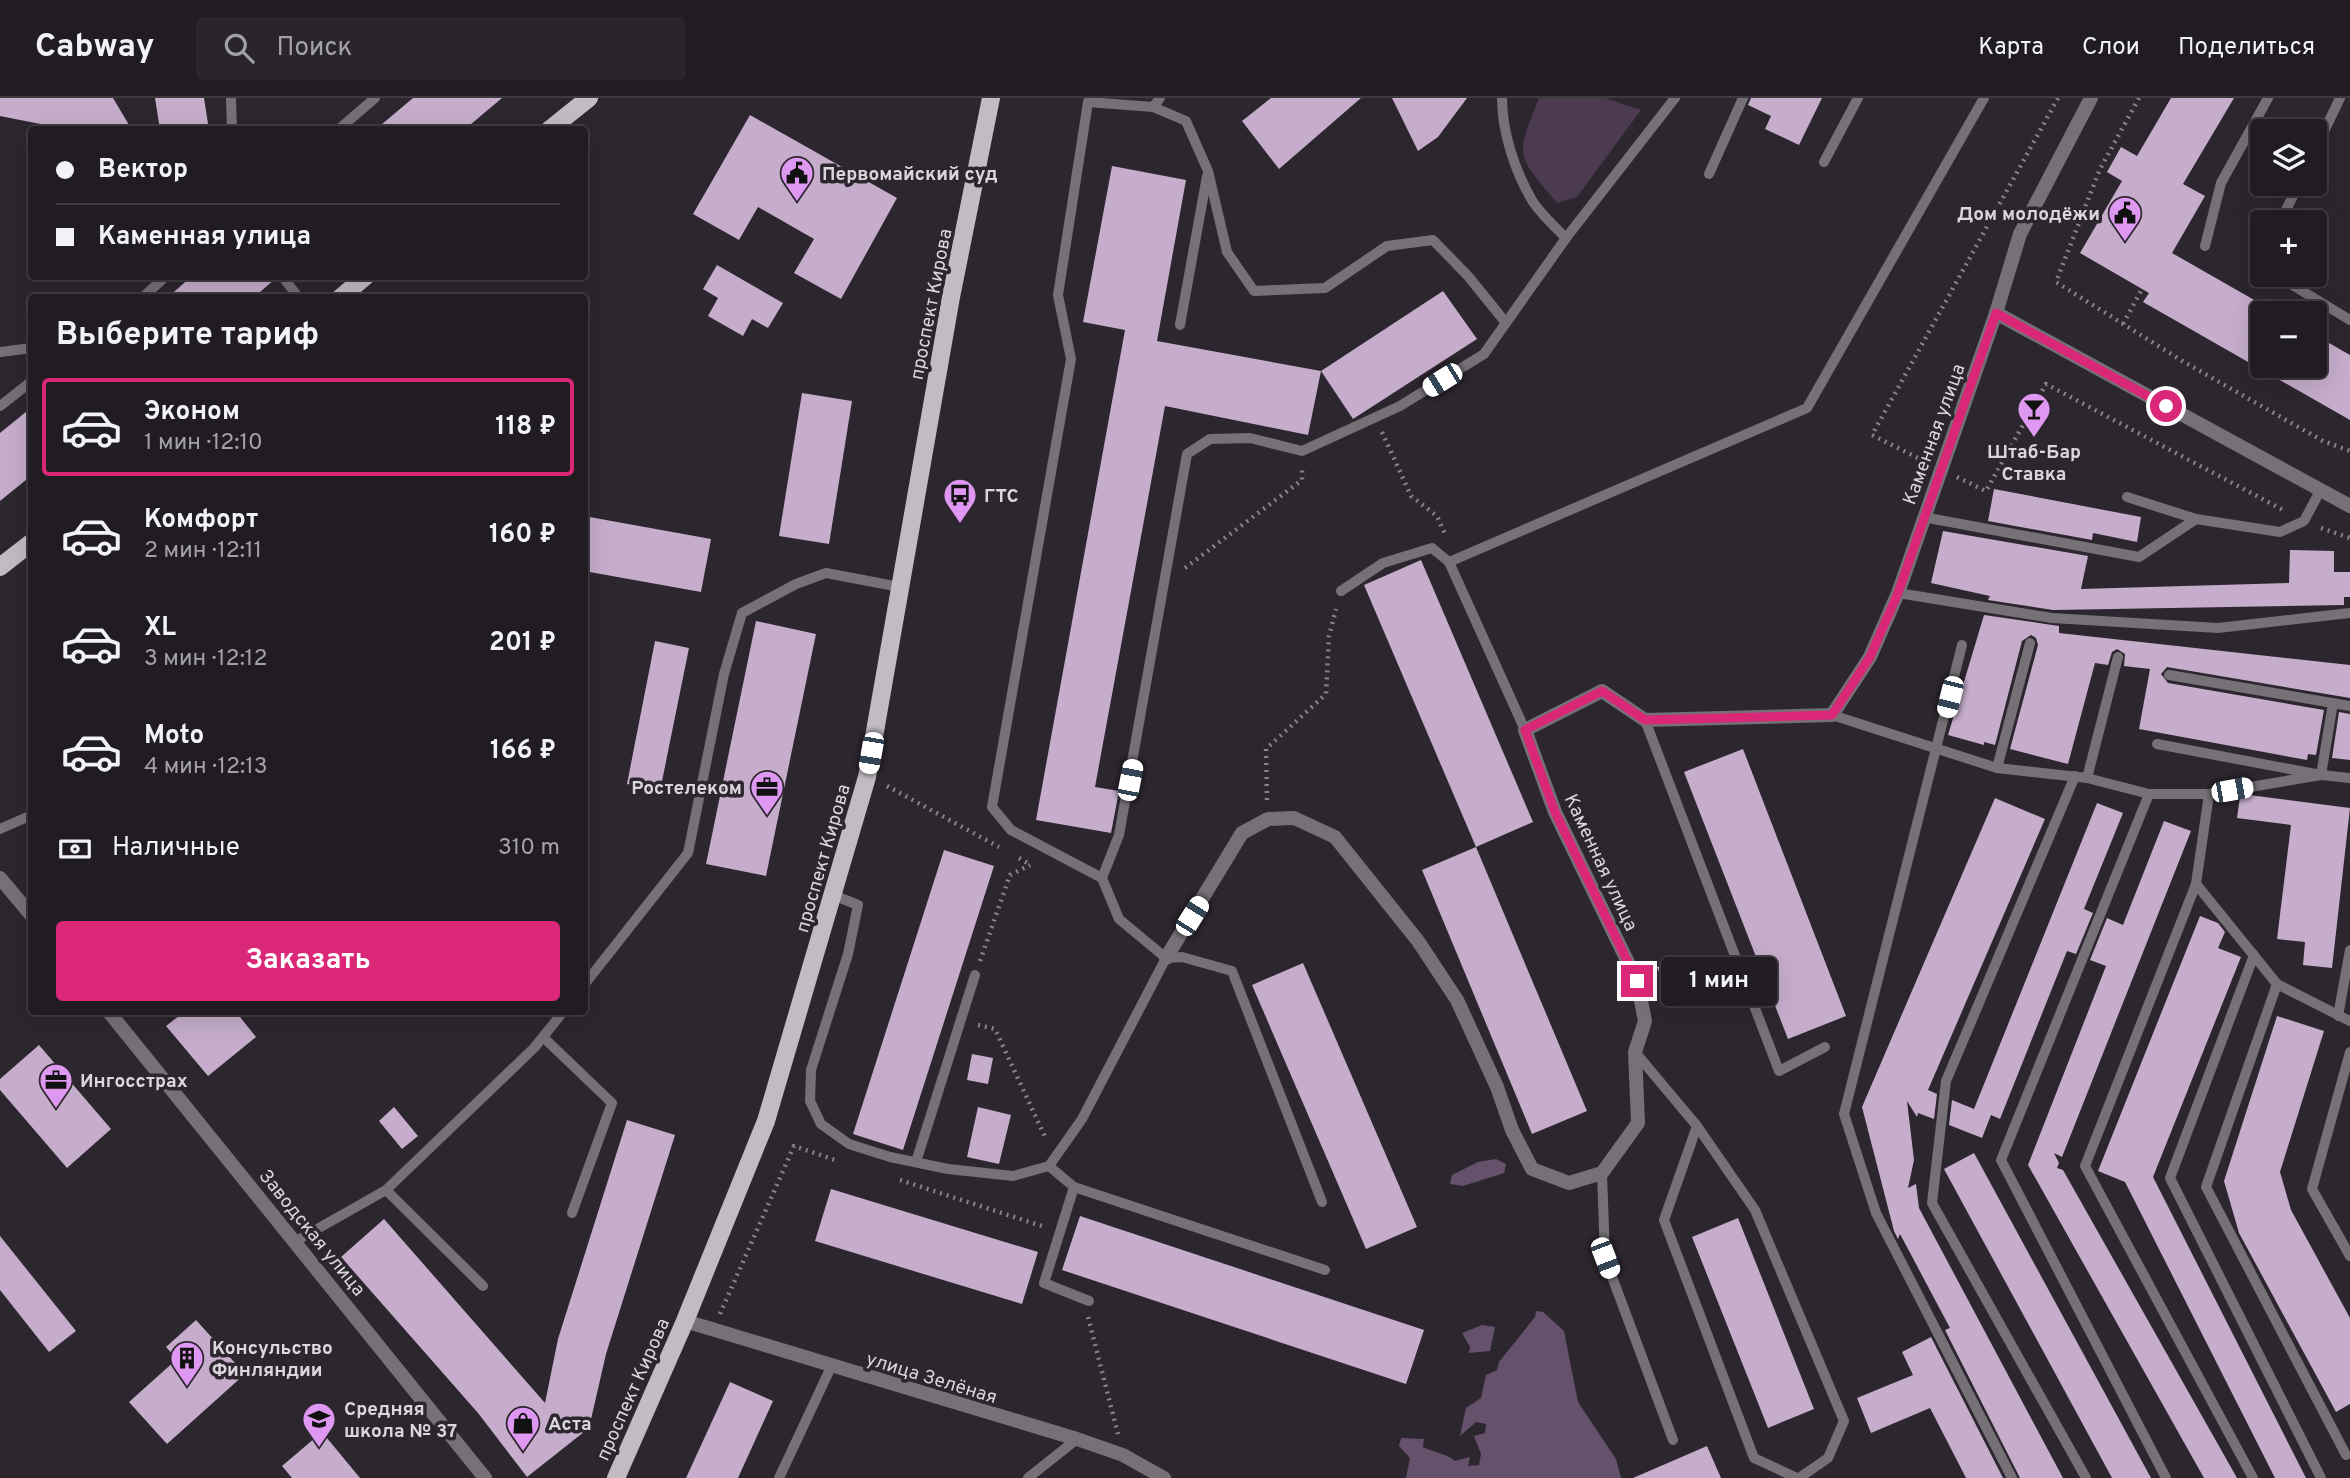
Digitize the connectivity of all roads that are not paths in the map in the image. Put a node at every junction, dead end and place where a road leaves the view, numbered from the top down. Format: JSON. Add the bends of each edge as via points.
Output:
{"nodes":[{"id":1,"x":231,"y":98,"type":"edge"},
{"id":2,"x":375,"y":98,"type":"edge"},
{"id":3,"x":589,"y":98,"type":"edge"},
{"id":4,"x":991,"y":98,"type":"edge"},
{"id":5,"x":1502,"y":98,"type":"edge"},
{"id":6,"x":1675,"y":98,"type":"edge"},
{"id":7,"x":1743,"y":98,"type":"edge"},
{"id":8,"x":1858,"y":98,"type":"edge"},
{"id":9,"x":1984,"y":98,"type":"edge"},
{"id":10,"x":2091,"y":98,"type":"edge"},
{"id":11,"x":2268,"y":98,"type":"edge"},
{"id":12,"x":2340,"y":98,"type":"edge"},
{"id":13,"x":1088,"y":100,"type":"edge"},
{"id":14,"x":1156,"y":102,"type":"edge"},
{"id":15,"x":2327,"y":125,"type":"edge"},
{"id":16,"x":232,"y":126,"type":"edge"},
{"id":17,"x":343,"y":126,"type":"edge"},
{"id":18,"x":555,"y":126,"type":"edge"},
{"id":19,"x":1824,"y":162,"type":"dead end"},
{"id":20,"x":1208,"y":171,"type":"junction"},
{"id":21,"x":1709,"y":174,"type":"dead end"},
{"id":22,"x":1566,"y":238,"type":"junction"},
{"id":23,"x":2205,"y":246,"type":"dead end"},
{"id":24,"x":162,"y":280,"type":"edge"},
{"id":25,"x":285,"y":280,"type":"edge"},
{"id":26,"x":361,"y":280,"type":"edge"},
{"id":27,"x":2296,"y":287,"type":"edge"},
{"id":28,"x":146,"y":294,"type":"edge"},
{"id":29,"x":296,"y":294,"type":"edge"},
{"id":30,"x":345,"y":294,"type":"edge"},
{"id":31,"x":1996,"y":313,"type":"junction"},
{"id":32,"x":2350,"y":320,"type":"edge"},
{"id":33,"x":1506,"y":323,"type":"junction"},
{"id":34,"x":1180,"y":324,"type":"dead end"},
{"id":35,"x":28,"y":348,"type":"edge"},
{"id":36,"x":0,"y":352,"type":"edge"},
{"id":37,"x":28,"y":385,"type":"edge"},
{"id":38,"x":0,"y":407,"type":"edge"},
{"id":39,"x":2320,"y":491,"type":"junction"},
{"id":40,"x":2127,"y":498,"type":"dead end"},
{"id":41,"x":2349,"y":504,"type":"edge"},
{"id":42,"x":1923,"y":517,"type":"junction"},
{"id":43,"x":2196,"y":519,"type":"junction"},
{"id":44,"x":28,"y":545,"type":"edge"},
{"id":45,"x":1449,"y":562,"type":"junction"},
{"id":46,"x":0,"y":566,"type":"edge"},
{"id":47,"x":900,"y":587,"type":"junction"},
{"id":48,"x":1341,"y":591,"type":"road end"},
{"id":49,"x":1898,"y":593,"type":"junction"},
{"id":50,"x":2350,"y":613,"type":"edge"},
{"id":51,"x":2030,"y":643,"type":"dead end"},
{"id":52,"x":1962,"y":645,"type":"dead end"},
{"id":53,"x":2118,"y":657,"type":"dead end"},
{"id":54,"x":2169,"y":675,"type":"dead end"},
{"id":55,"x":2333,"y":703,"type":"junction"},
{"id":56,"x":2350,"y":706,"type":"edge"},
{"id":57,"x":1832,"y":715,"type":"junction"},
{"id":58,"x":1645,"y":720,"type":"junction"},
{"id":59,"x":1525,"y":730,"type":"junction"},
{"id":60,"x":2157,"y":744,"type":"dead end"},
{"id":61,"x":1937,"y":748,"type":"junction"},
{"id":62,"x":1997,"y":768,"type":"junction"},
{"id":63,"x":2321,"y":775,"type":"junction"},
{"id":64,"x":2081,"y":777,"type":"junction"},
{"id":65,"x":2350,"y":778,"type":"edge"},
{"id":66,"x":2149,"y":794,"type":"junction"},
{"id":67,"x":2209,"y":794,"type":"junction"},
{"id":68,"x":28,"y":817,"type":"edge"},
{"id":69,"x":0,"y":829,"type":"edge"},
{"id":70,"x":0,"y":877,"type":"edge"},
{"id":71,"x":1102,"y":878,"type":"junction"},
{"id":72,"x":2196,"y":884,"type":"junction"},
{"id":73,"x":833,"y":895,"type":"junction"},
{"id":74,"x":28,"y":911,"type":"edge"},
{"id":75,"x":2350,"y":950,"type":"edge"},
{"id":76,"x":2254,"y":955,"type":"junction"},
{"id":77,"x":1166,"y":958,"type":"junction"},
{"id":78,"x":975,"y":975,"type":"road end"},
{"id":79,"x":588,"y":980,"type":"edge"},
{"id":80,"x":2277,"y":984,"type":"junction"},
{"id":81,"x":111,"y":1015,"type":"edge"},
{"id":82,"x":561,"y":1015,"type":"edge"},
{"id":83,"x":2338,"y":1016,"type":"junction"},
{"id":84,"x":2350,"y":1021,"type":"edge"},
{"id":85,"x":543,"y":1037,"type":"junction"},
{"id":86,"x":1825,"y":1047,"type":"dead end"},
{"id":87,"x":1635,"y":1052,"type":"junction"},
{"id":88,"x":2350,"y":1052,"type":"edge"},
{"id":89,"x":1697,"y":1126,"type":"junction"},
{"id":90,"x":916,"y":1162,"type":"junction"},
{"id":91,"x":1049,"y":1166,"type":"junction"},
{"id":92,"x":1602,"y":1173,"type":"junction"},
{"id":93,"x":1074,"y":1187,"type":"junction"},
{"id":94,"x":386,"y":1189,"type":"junction"},
{"id":95,"x":1322,"y":1202,"type":"dead end"},
{"id":96,"x":572,"y":1213,"type":"dead end"},
{"id":97,"x":296,"y":1241,"type":"junction"},
{"id":98,"x":2350,"y":1256,"type":"edge"},
{"id":99,"x":1325,"y":1270,"type":"dead end"},
{"id":100,"x":483,"y":1286,"type":"dead end"},
{"id":101,"x":1090,"y":1301,"type":"dead end"},
{"id":102,"x":685,"y":1321,"type":"junction"},
{"id":103,"x":831,"y":1367,"type":"junction"},
{"id":104,"x":1077,"y":1439,"type":"junction"},
{"id":105,"x":1674,"y":1440,"type":"dead end"},
{"id":106,"x":2346,"y":1455,"type":"dead end"},
{"id":107,"x":1146,"y":1473,"type":"edge"},
{"id":108,"x":485,"y":1478,"type":"edge"},
{"id":109,"x":616,"y":1478,"type":"edge"},
{"id":110,"x":779,"y":1478,"type":"edge"},
{"id":111,"x":1028,"y":1478,"type":"edge"},
{"id":112,"x":1164,"y":1478,"type":"edge"},
{"id":113,"x":1798,"y":1478,"type":"edge"},
{"id":114,"x":2012,"y":1478,"type":"edge"},
{"id":115,"x":2086,"y":1478,"type":"edge"},
{"id":116,"x":2166,"y":1478,"type":"edge"},
{"id":117,"x":2253,"y":1478,"type":"edge"},
{"id":118,"x":2321,"y":1478,"type":"edge"}],
"edges":[{"from":1,"to":16,"type":"lane"},
{"from":2,"to":17,"type":"lane"},
{"from":3,"to":18,"type":"main road"},
{"from":4,"to":47,"type":"main road","name":"проспект Кирова"},
{"from":5,"to":22,"type":"lane","via":[[1502,119],[1518,170],[1534,202]]},
{"from":6,"to":22,"type":"lane"},
{"from":7,"to":21,"type":"lane"},
{"from":8,"to":19,"type":"lane"},
{"from":9,"to":45,"type":"lane","via":[[1807,408]]},
{"from":10,"to":31,"type":"street","name":"Каменная улица","via":[[2020,234]]},
{"from":11,"to":23,"type":"lane","via":[[2221,183]]},
{"from":12,"to":15,"type":"lane"},
{"from":13,"to":14,"type":"lane"},
{"from":13,"to":71,"type":"lane","via":[[1058,296],[1071,359],[992,807],[1011,830]]},
{"from":14,"to":20,"type":"lane","via":[[1186,121]]},
{"from":20,"to":33,"type":"lane","via":[[1227,252],[1254,291],[1325,288],[1387,246],[1433,240]]},
{"from":20,"to":34,"type":"lane"},
{"from":22,"to":33,"type":"lane"},
{"from":24,"to":28,"type":"lane"},
{"from":25,"to":29,"type":"lane"},
{"from":26,"to":30,"type":"main road"},
{"from":27,"to":32,"type":"lane"},
{"from":31,"to":39,"type":"street"},
{"from":31,"to":42,"type":"street","name":"Каменная улица"},
{"from":33,"to":71,"type":"lane","via":[[1484,354],[1400,406],[1301,451],[1250,438],[1210,439],[1187,454],[1119,835]]},
{"from":35,"to":36,"type":"lane"},
{"from":37,"to":38,"type":"lane"},
{"from":39,"to":41,"type":"street"},
{"from":39,"to":43,"type":"lane","via":[[2304,522],[2280,532]]},
{"from":40,"to":43,"type":"lane"},
{"from":42,"to":43,"type":"lane","via":[[2140,557]]},
{"from":42,"to":49,"type":"street","name":"Каменная улица"},
{"from":44,"to":46,"type":"main road"},
{"from":45,"to":48,"type":"lane","via":[[1432,548],[1383,563]]},
{"from":45,"to":59,"type":"lane"},
{"from":47,"to":73,"type":"main road","name":"проспект Кирова","via":[[867,777]]},
{"from":47,"to":79,"type":"lane","via":[[826,573],[742,613],[724,674],[688,853]]},
{"from":49,"to":50,"type":"lane","via":[[2052,618],[2218,628]]},
{"from":49,"to":57,"type":"street","name":"Каменная улица","via":[[1870,657]]},
{"from":51,"to":62,"type":"lane"},
{"from":52,"to":61,"type":"lane"},
{"from":53,"to":64,"type":"lane"},
{"from":54,"to":55,"type":"lane"},
{"from":55,"to":56,"type":"lane"},
{"from":55,"to":63,"type":"lane"},
{"from":57,"to":58,"type":"street"},
{"from":57,"to":61,"type":"lane"},
{"from":58,"to":59,"type":"street","via":[[1602,691]]},
{"from":58,"to":86,"type":"lane","via":[[1779,1070]]},
{"from":59,"to":87,"type":"street","name":"Каменная улица","via":[[1555,812],[1637,981],[1645,1021]]},
{"from":60,"to":63,"type":"lane"},
{"from":61,"to":62,"type":"lane"},
{"from":61,"to":114,"type":"lane","via":[[1844,1114],[1876,1213]]},
{"from":62,"to":64,"type":"lane"},
{"from":63,"to":65,"type":"lane"},
{"from":63,"to":67,"type":"lane"},
{"from":64,"to":66,"type":"lane"},
{"from":64,"to":115,"type":"lane","via":[[1946,1081],[1932,1203]]},
{"from":66,"to":67,"type":"lane"},
{"from":66,"to":116,"type":"lane","via":[[2001,1160]]},
{"from":67,"to":72,"type":"lane"},
{"from":68,"to":69,"type":"lane"},
{"from":70,"to":74,"type":"street"},
{"from":71,"to":77,"type":"lane","via":[[1119,919]]},
{"from":72,"to":76,"type":"lane"},
{"from":72,"to":117,"type":"lane","via":[[2085,1166]]},
{"from":73,"to":90,"type":"lane","via":[[858,905],[848,954],[811,1070],[810,1101],[821,1124],[849,1144]]},
{"from":73,"to":102,"type":"main road","name":"проспект Кирова","via":[[766,1121]]},
{"from":75,"to":83,"type":"lane"},
{"from":76,"to":80,"type":"lane"},
{"from":76,"to":118,"type":"lane","via":[[2170,1178]]},
{"from":77,"to":91,"type":"lane","via":[[1082,1119]]},
{"from":77,"to":92,"type":"street","via":[[1242,833],[1268,819],[1294,818],[1335,837],[1418,941],[1457,1000],[1532,1169],[1569,1183]]},
{"from":77,"to":95,"type":"lane","via":[[1182,957],[1232,971]]},
{"from":78,"to":90,"type":"lane"},
{"from":80,"to":83,"type":"lane"},
{"from":80,"to":106,"type":"lane","via":[[2206,1186]]},
{"from":81,"to":97,"type":"street","name":"Заводская улица"},
{"from":82,"to":85,"type":"lane"},
{"from":83,"to":84,"type":"lane"},
{"from":85,"to":94,"type":"lane"},
{"from":85,"to":96,"type":"lane","via":[[612,1103]]},
{"from":87,"to":89,"type":"lane"},
{"from":87,"to":92,"type":"street","name":"Каменная улица","via":[[1638,1123]]},
{"from":88,"to":98,"type":"lane","via":[[2312,1189]]},
{"from":89,"to":113,"type":"lane","via":[[1664,1220],[1754,1458]]},
{"from":89,"to":113,"type":"lane","via":[[1755,1210],[1844,1421],[1828,1458]]},
{"from":90,"to":91,"type":"lane","via":[[1013,1176]]},
{"from":91,"to":93,"type":"lane"},
{"from":92,"to":105,"type":"lane","via":[[1605,1258]]},
{"from":93,"to":99,"type":"lane"},
{"from":93,"to":101,"type":"lane","via":[[1044,1283]]},
{"from":94,"to":97,"type":"lane"},
{"from":94,"to":100,"type":"lane"},
{"from":97,"to":108,"type":"street","name":"Заводская улица"},
{"from":102,"to":103,"type":"street","name":"улица Зелёная"},
{"from":102,"to":109,"type":"main road","name":"проспект Кирова"},
{"from":103,"to":104,"type":"street","name":"улица Зелёная"},
{"from":103,"to":110,"type":"lane"},
{"from":104,"to":107,"type":"street","name":"улица Зелёная","via":[[1123,1455]]},
{"from":104,"to":111,"type":"lane"},
{"from":107,"to":112,"type":"street","name":"улица Зелёная"}]}
